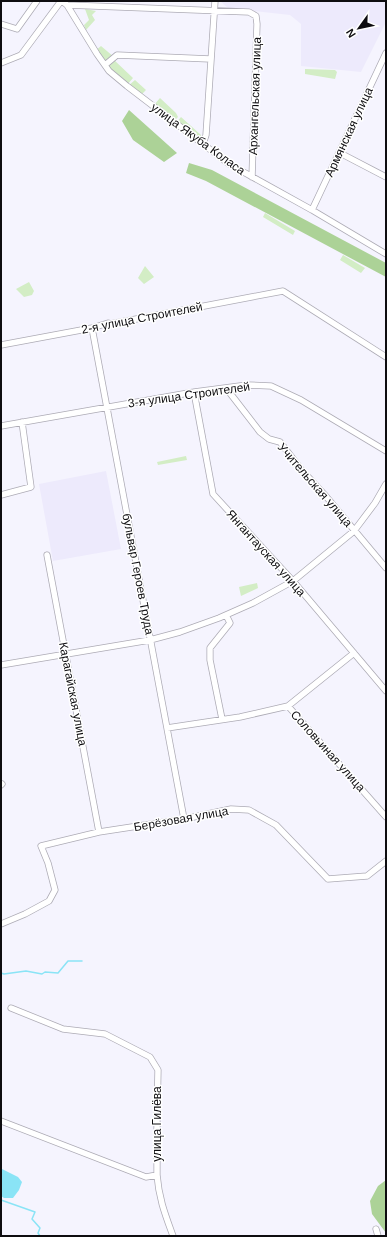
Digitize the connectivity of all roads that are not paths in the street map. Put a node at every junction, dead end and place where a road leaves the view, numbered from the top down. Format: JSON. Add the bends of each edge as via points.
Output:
{"nodes":[{"id":1,"x":37,"y":1,"type":"edge"},
{"id":2,"x":215,"y":1,"type":"edge"},
{"id":3,"x":64,"y":2,"type":"edge"},
{"id":4,"x":214,"y":10,"type":"junction"},
{"id":5,"x":1,"y":24,"type":"edge"},
{"id":6,"x":386,"y":53,"type":"edge"},
{"id":7,"x":210,"y":59,"type":"junction"},
{"id":8,"x":1,"y":63,"type":"edge"},
{"id":9,"x":105,"y":65,"type":"junction"},
{"id":10,"x":203,"y":144,"type":"junction"},
{"id":11,"x":340,"y":153,"type":"junction"},
{"id":12,"x":252,"y":177,"type":"junction"},
{"id":13,"x":386,"y":177,"type":"edge"},
{"id":14,"x":312,"y":210,"type":"junction"},
{"id":15,"x":386,"y":254,"type":"edge"},
{"id":16,"x":92,"y":328,"type":"junction"},
{"id":17,"x":1,"y":345,"type":"edge"},
{"id":18,"x":386,"y":357,"type":"edge"},
{"id":19,"x":226,"y":388,"type":"junction"},
{"id":20,"x":194,"y":392,"type":"junction"},
{"id":21,"x":106,"y":407,"type":"junction"},
{"id":22,"x":22,"y":422,"type":"junction"},
{"id":23,"x":1,"y":426,"type":"edge"},
{"id":24,"x":386,"y":451,"type":"edge"},
{"id":25,"x":386,"y":484,"type":"edge"},
{"id":26,"x":1,"y":495,"type":"edge"},
{"id":27,"x":354,"y":531,"type":"junction"},
{"id":28,"x":47,"y":555,"type":"dead end"},
{"id":29,"x":386,"y":568,"type":"edge"},
{"id":30,"x":293,"y":581,"type":"junction"},
{"id":31,"x":226,"y":615,"type":"junction"},
{"id":32,"x":150,"y":640,"type":"junction"},
{"id":33,"x":66,"y":653,"type":"junction"},
{"id":34,"x":354,"y":653,"type":"junction"},
{"id":35,"x":1,"y":665,"type":"edge"},
{"id":36,"x":386,"y":691,"type":"edge"},
{"id":37,"x":288,"y":706,"type":"junction"},
{"id":38,"x":222,"y":719,"type":"junction"},
{"id":39,"x":167,"y":728,"type":"junction"},
{"id":40,"x":386,"y":817,"type":"edge"},
{"id":41,"x":184,"y":819,"type":"junction"},
{"id":42,"x":99,"y":832,"type":"junction"},
{"id":43,"x":386,"y":861,"type":"edge"},
{"id":44,"x":1,"y":924,"type":"edge"},
{"id":45,"x":11,"y":1008,"type":"dead end"},
{"id":46,"x":1,"y":1121,"type":"edge"},
{"id":47,"x":157,"y":1175,"type":"junction"},
{"id":48,"x":376,"y":1229,"type":"dead end"},
{"id":49,"x":173,"y":1236,"type":"edge"},
{"id":50,"x":378,"y":1236,"type":"edge"}],
"edges":[{"from":1,"to":5,"type":"street","via":[[17,29]]},
{"from":2,"to":4,"type":"street"},
{"from":3,"to":4,"type":"street"},
{"from":3,"to":8,"type":"street","via":[[21,55]]},
{"from":3,"to":9,"type":"street","name":"улица Якуба Коласа"},
{"from":4,"to":7,"type":"street"},
{"from":4,"to":12,"type":"street","name":"Архангельская улица","via":[[249,12],[256,16]]},
{"from":6,"to":11,"type":"street","name":"Армянская улица"},
{"from":7,"to":9,"type":"street","via":[[117,55]]},
{"from":7,"to":10,"type":"street","via":[[206,135]]},
{"from":9,"to":10,"type":"street","name":"улица Якуба Коласа","via":[[127,86]]},
{"from":10,"to":12,"type":"street","name":"улица Якуба Коласа","via":[[229,164]]},
{"from":11,"to":13,"type":"street"},
{"from":11,"to":14,"type":"street","name":"Армянская улица"},
{"from":12,"to":14,"type":"street","name":"улица Якуба Коласа"},
{"from":14,"to":15,"type":"street","name":"улица Якуба Коласа"},
{"from":16,"to":17,"type":"street","name":"2-я улица Строителей"},
{"from":16,"to":18,"type":"street","name":"2-я улица Строителей","via":[[284,291]]},
{"from":16,"to":21,"type":"street","name":"бульвар Героев Труда"},
{"from":19,"to":20,"type":"street","name":"3-я улица Строителей"},
{"from":19,"to":24,"type":"street","name":"3-я улица Строителей","via":[[247,385],[270,386],[300,400]]},
{"from":19,"to":27,"type":"street","name":"Учительская улица","via":[[260,432],[269,439],[280,442]]},
{"from":20,"to":21,"type":"street","name":"3-я улица Строителей"},
{"from":20,"to":30,"type":"street","name":"Янгантауская улица","via":[[213,494]]},
{"from":21,"to":22,"type":"street","name":"3-я улица Строителей"},
{"from":21,"to":32,"type":"street","name":"бульвар Героев Труда"},
{"from":22,"to":23,"type":"street","name":"3-я улица Строителей"},
{"from":22,"to":26,"type":"street","via":[[31,487]]},
{"from":25,"to":27,"type":"street"},
{"from":27,"to":29,"type":"street","name":"Учительская улица"},
{"from":27,"to":30,"type":"street"},
{"from":28,"to":33,"type":"street","name":"Карагайская улица"},
{"from":30,"to":31,"type":"street"},
{"from":30,"to":34,"type":"street","name":"Янгантауская улица"},
{"from":31,"to":32,"type":"street"},
{"from":31,"to":38,"type":"street","via":[[230,623],[210,648]]},
{"from":32,"to":33,"type":"street"},
{"from":32,"to":39,"type":"street","name":"бульвар Героев Труда"},
{"from":33,"to":35,"type":"street"},
{"from":33,"to":42,"type":"street","name":"Карагайская улица"},
{"from":34,"to":36,"type":"street","name":"Янгантауская улица"},
{"from":34,"to":37,"type":"street"},
{"from":37,"to":38,"type":"street","name":"Соловьиная улица"},
{"from":37,"to":40,"type":"street","name":"Соловьиная улица"},
{"from":38,"to":39,"type":"street","name":"Соловьиная улица"},
{"from":39,"to":41,"type":"street","name":"бульвар Героев Труда"},
{"from":41,"to":42,"type":"street","name":"Берёзовая улица"},
{"from":41,"to":43,"type":"street","name":"Берёзовая улица","via":[[230,809],[249,810],[276,825],[328,880],[367,876]]},
{"from":42,"to":44,"type":"street","name":"Берёзовая улица","via":[[41,846],[55,890],[50,901]]},
{"from":45,"to":47,"type":"street","name":"улица Гилёва","via":[[63,1029],[105,1034],[150,1057],[158,1070]]},
{"from":46,"to":47,"type":"street","name":"улица Гилёва","via":[[146,1177]]},
{"from":47,"to":49,"type":"street","via":[[158,1192]]},
{"from":48,"to":50,"type":"street"}]}
